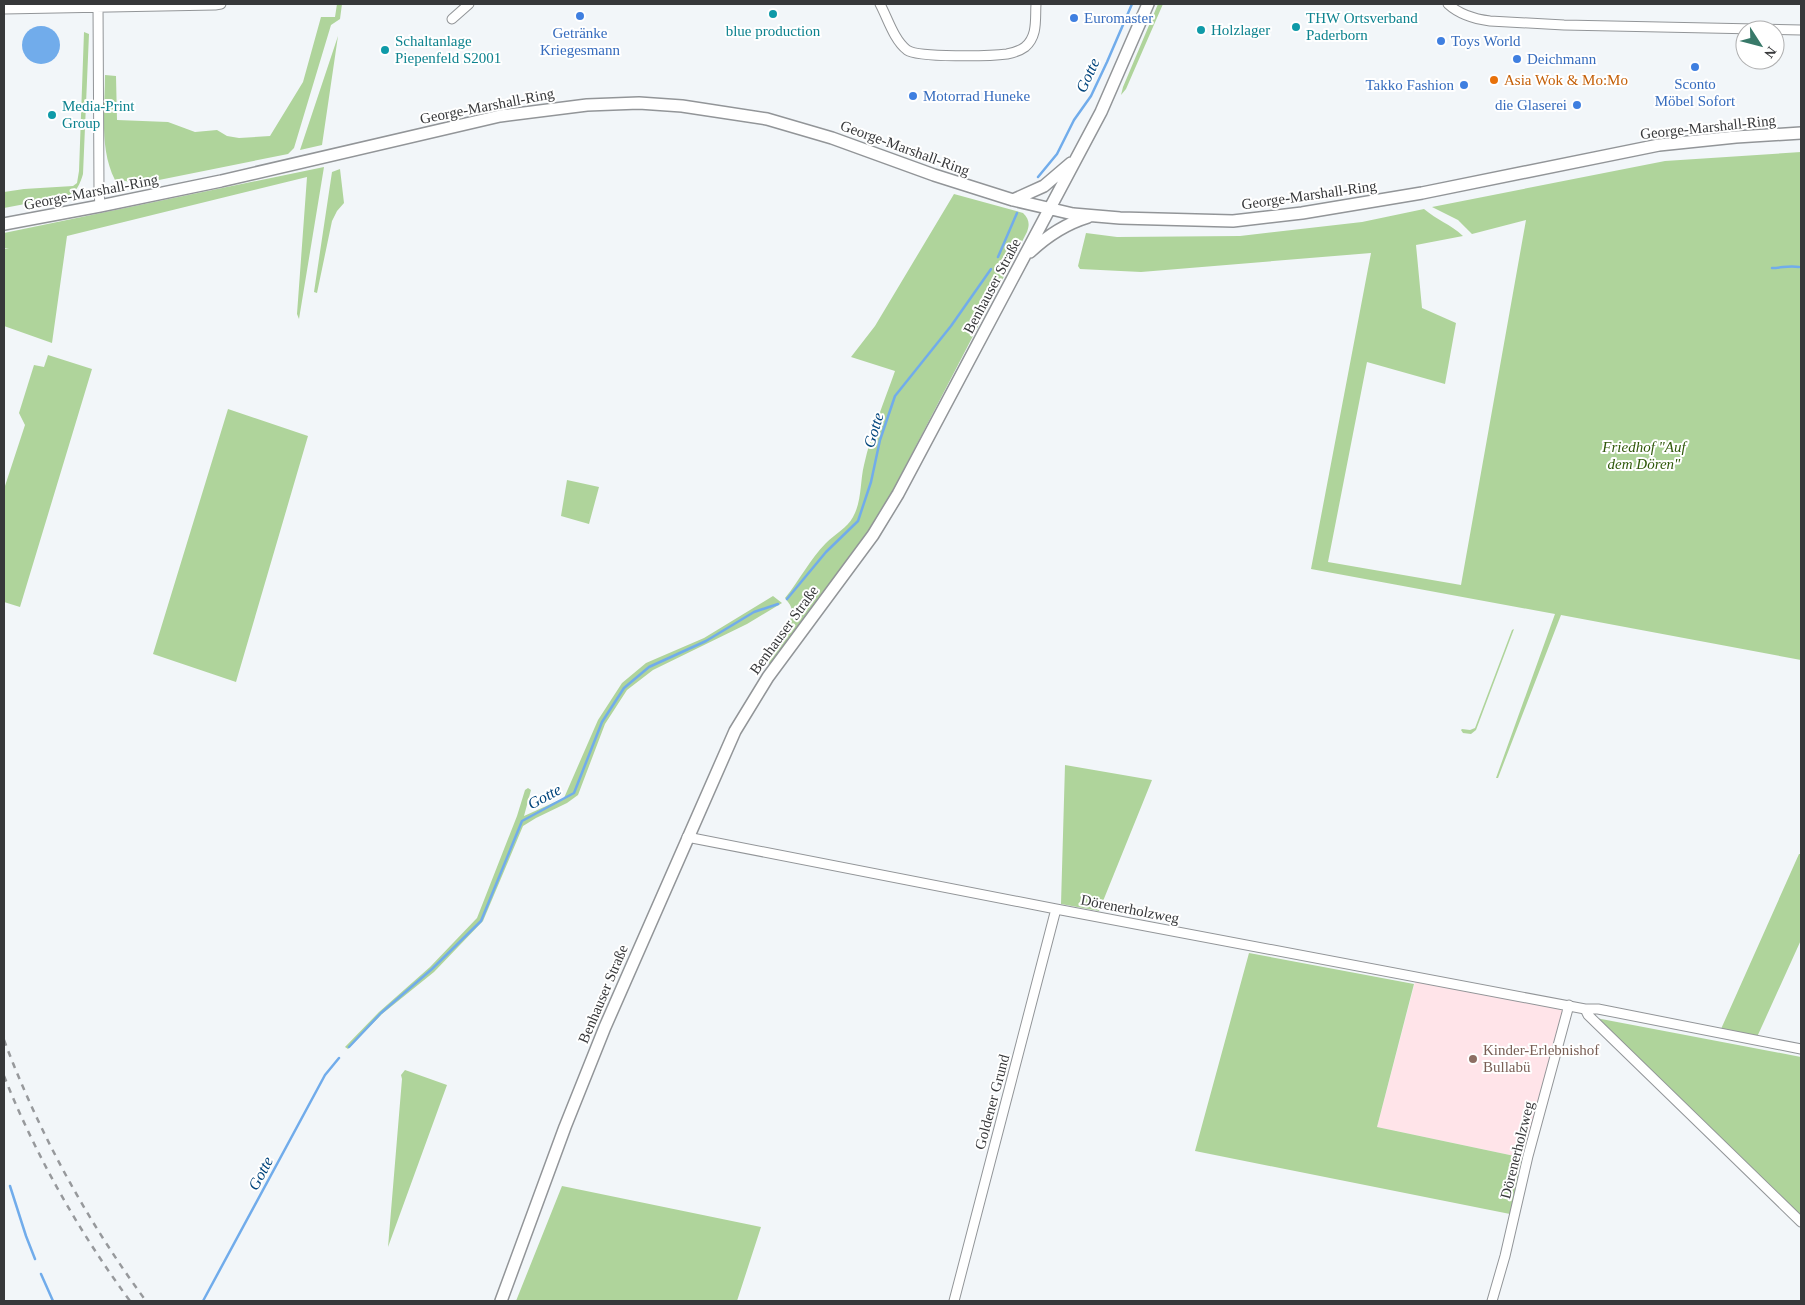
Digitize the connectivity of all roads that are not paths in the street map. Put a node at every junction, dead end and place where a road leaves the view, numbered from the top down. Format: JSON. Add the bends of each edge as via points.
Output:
{"nodes":[{"id":1,"x":220,"y":4,"type":"edge"},
{"id":2,"x":469,"y":4,"type":"edge"},
{"id":3,"x":880,"y":4,"type":"edge"},
{"id":4,"x":1036,"y":4,"type":"edge"},
{"id":5,"x":1148,"y":4,"type":"edge"},
{"id":6,"x":1448,"y":4,"type":"edge"},
{"id":7,"x":98,"y":6,"type":"edge"},
{"id":8,"x":4,"y":9,"type":"edge"},
{"id":9,"x":452,"y":19,"type":"dead end"},
{"id":10,"x":1801,"y":30,"type":"edge"},
{"id":11,"x":1801,"y":133,"type":"edge"},
{"id":12,"x":1077,"y":156,"type":"junction"},
{"id":13,"x":1013,"y":200,"type":"junction"},
{"id":14,"x":100,"y":206,"type":"junction"},
{"id":15,"x":1050,"y":209,"type":"junction"},
{"id":16,"x":1090,"y":216,"type":"junction"},
{"id":17,"x":4,"y":224,"type":"edge"},
{"id":18,"x":1024,"y":259,"type":"junction"},
{"id":19,"x":687,"y":837,"type":"junction"},
{"id":20,"x":1056,"y":909,"type":"junction"},
{"id":21,"x":1569,"y":1005,"type":"junction"},
{"id":22,"x":1585,"y":1009,"type":"junction"},
{"id":23,"x":1801,"y":1049,"type":"edge"},
{"id":24,"x":1801,"y":1222,"type":"edge"},
{"id":25,"x":501,"y":1301,"type":"edge"},
{"id":26,"x":954,"y":1301,"type":"edge"},
{"id":27,"x":1492,"y":1301,"type":"edge"}],
"edges":[{"from":1,"to":7,"type":"street"},
{"from":2,"to":9,"type":"street"},
{"from":3,"to":4,"type":"street","via":[[908,51],[919,55],[995,55],[1010,54],[1024,48],[1035,31]]},
{"from":5,"to":12,"type":"main road","name":"Benhauser Straße","via":[[1112,87]]},
{"from":6,"to":10,"type":"street","via":[[1477,20]]},
{"from":7,"to":8,"type":"street"},
{"from":7,"to":14,"type":"street"},
{"from":11,"to":16,"type":"main road","name":"George-Marshall-Ring","via":[[1659,145],[1302,213],[1233,221]]},
{"from":12,"to":13,"type":"main road","via":[[1044,186]]},
{"from":12,"to":15,"type":"main road","name":"Benhauser Straße"},
{"from":13,"to":14,"type":"main road","name":"George-Marshall-Ring","via":[[775,121],[740,113],[639,103],[537,110],[491,118]]},
{"from":13,"to":15,"type":"main road","name":"George-Marshall-Ring"},
{"from":14,"to":17,"type":"main road","name":"George-Marshall-Ring"},
{"from":15,"to":16,"type":"main road","name":"George-Marshall-Ring"},
{"from":15,"to":18,"type":"main road","name":"Benhauser Straße"},
{"from":16,"to":18,"type":"main road","via":[[1059,229]]},
{"from":18,"to":19,"type":"main road","name":"Benhauser Straße","via":[[873,535],[744,714]]},
{"from":19,"to":20,"type":"street","name":"Dörenerholzweg"},
{"from":19,"to":25,"type":"main road","name":"Benhauser Straße","via":[[601,1036]]},
{"from":20,"to":21,"type":"street","name":"Dörenerholzweg"},
{"from":20,"to":26,"type":"street","name":"Goldener Grund"},
{"from":21,"to":22,"type":"street","name":"Dörenerholzweg"},
{"from":21,"to":27,"type":"street","name":"Dörenerholzweg"},
{"from":22,"to":23,"type":"street","name":"Dörenerholzweg"},
{"from":22,"to":24,"type":"street"}]}
